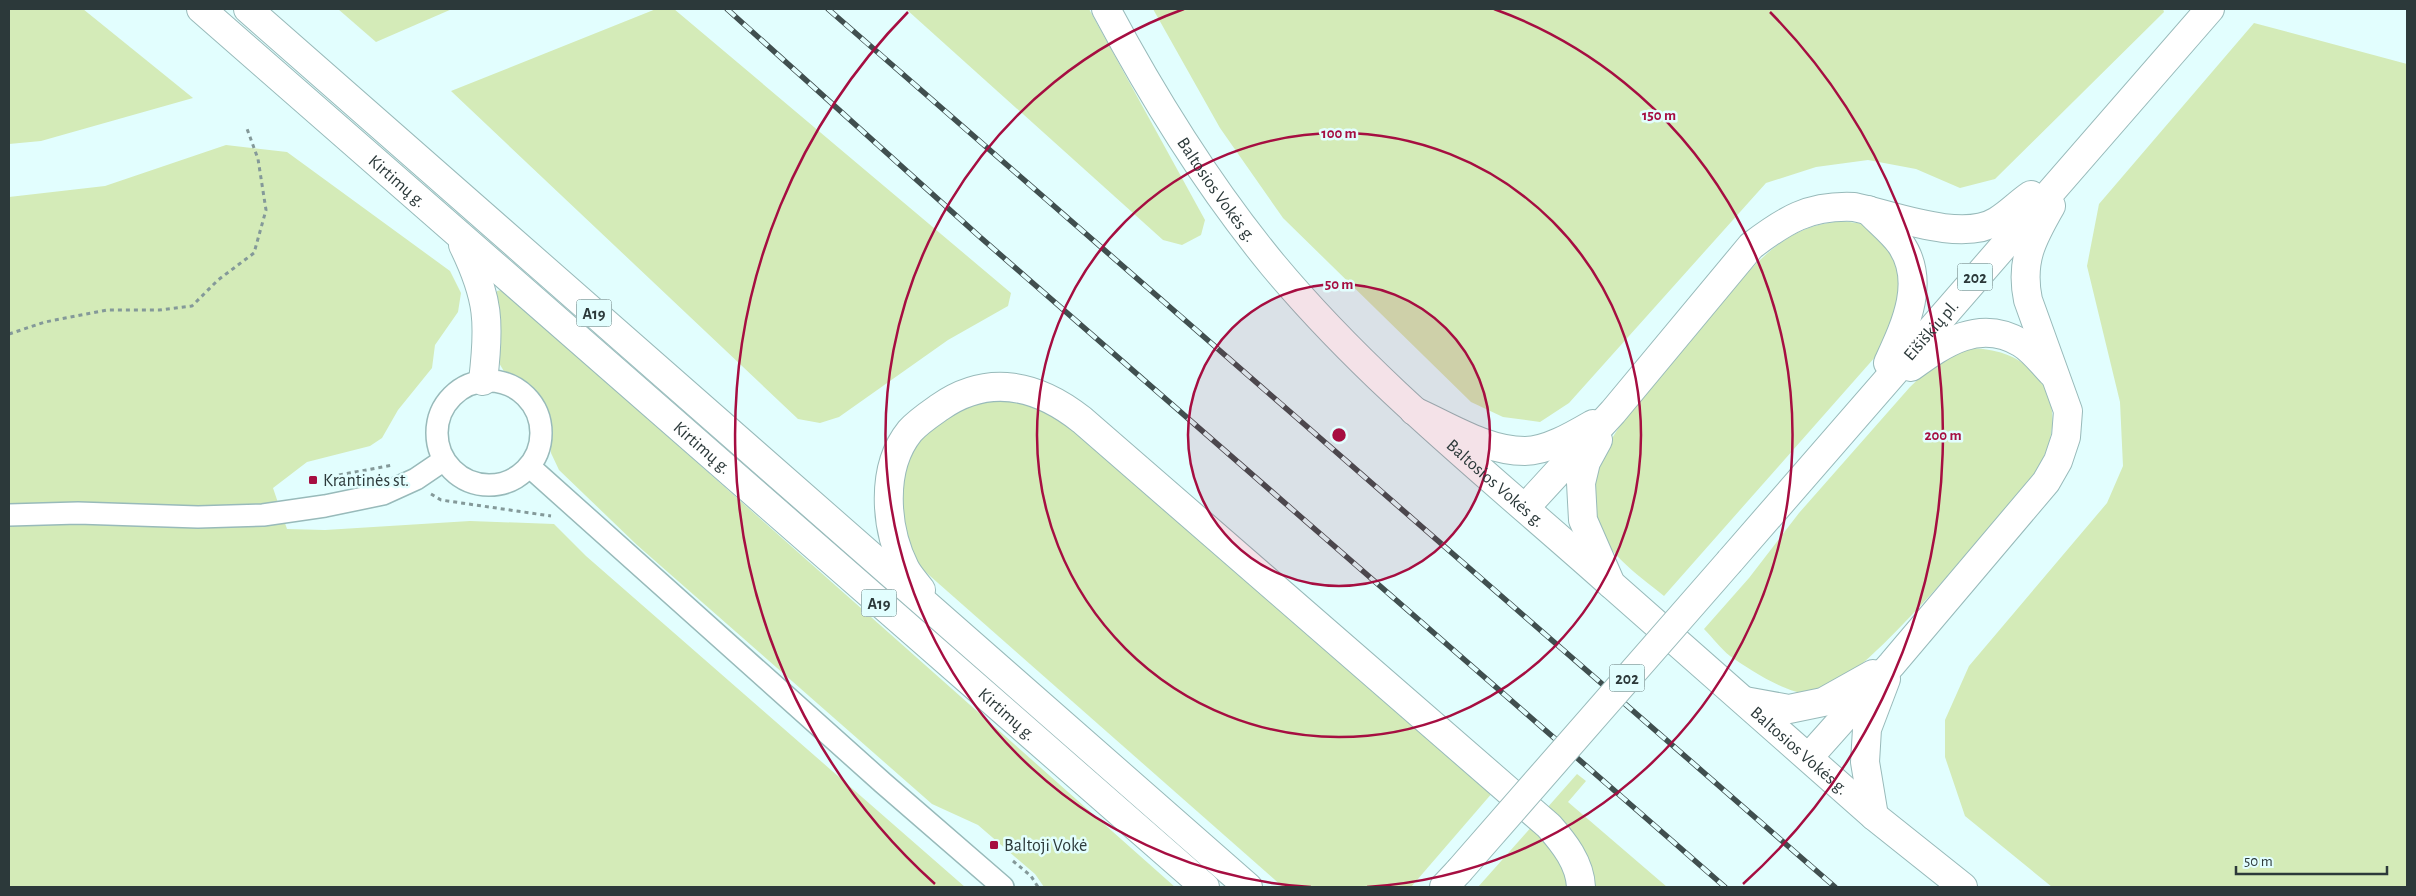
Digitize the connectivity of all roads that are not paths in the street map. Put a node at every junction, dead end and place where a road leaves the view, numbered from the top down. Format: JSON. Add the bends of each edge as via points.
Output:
{"nodes":[{"id":1,"x":201,"y":9,"type":"edge"},
{"id":2,"x":248,"y":9,"type":"edge"},
{"id":3,"x":1106,"y":9,"type":"edge"},
{"id":4,"x":2210,"y":9,"type":"edge"},
{"id":5,"x":2076,"y":161,"type":"junction"},
{"id":6,"x":1868,"y":210,"type":"junction"},
{"id":7,"x":458,"y":235,"type":"junction"},
{"id":8,"x":2057,"y":379,"type":"junction"},
{"id":9,"x":483,"y":381,"type":"junction"},
{"id":10,"x":1875,"y":392,"type":"junction"},
{"id":11,"x":1414,"y":410,"type":"junction"},
{"id":12,"x":1614,"y":412,"type":"junction"},
{"id":13,"x":444,"y":460,"type":"junction"},
{"id":14,"x":530,"y":467,"type":"junction"},
{"id":15,"x":1525,"y":508,"type":"junction"},
{"id":16,"x":9,"y":515,"type":"edge"},
{"id":17,"x":1610,"y":584,"type":"junction"},
{"id":18,"x":940,"y":618,"type":"junction"},
{"id":19,"x":1892,"y":664,"type":"junction"},
{"id":20,"x":1743,"y":700,"type":"junction"},
{"id":21,"x":1808,"y":757,"type":"junction"},
{"id":22,"x":1874,"y":816,"type":"junction"},
{"id":23,"x":1451,"y":879,"type":"edge"},
{"id":24,"x":1003,"y":887,"type":"edge"},
{"id":25,"x":1205,"y":887,"type":"edge"},
{"id":26,"x":1248,"y":887,"type":"edge"},
{"id":27,"x":1581,"y":887,"type":"edge"},
{"id":28,"x":1963,"y":887,"type":"edge"}],
"edges":[{"from":1,"to":7,"type":"main road","name":"Kirtimų g.","number":"A19"},
{"from":2,"to":18,"type":"main road","name":"Kirtimų g.","number":"A19"},
{"from":3,"to":11,"type":"main road","name":"Baltosios Vokės g.","via":[[1142,76],[1216,190],[1273,265],[1321,318]]},
{"from":4,"to":5,"type":"main road","name":"Eišiškių pl.","number":"202"},
{"from":5,"to":6,"type":"main road","via":[[1986,226],[1959,230],[1942,228]]},
{"from":5,"to":8,"type":"main road","via":[[2038,229],[2025,269],[2028,300]]},
{"from":5,"to":10,"type":"main road","name":"Eišiškių pl.","number":"202"},
{"from":6,"to":10,"type":"main road","via":[[1900,243],[1912,268],[1913,288],[1904,328]]},
{"from":6,"to":12,"type":"main road","via":[[1840,206],[1812,210],[1793,217],[1751,246]]},
{"from":7,"to":9,"type":"main road","via":[[479,277],[484,297],[488,340]]},
{"from":7,"to":25,"type":"main road","name":"Kirtimų g.","number":"A19"},
{"from":8,"to":10,"type":"main road","via":[[2022,344],[2003,335],[1983,333],[1962,335],[1942,344]]},
{"from":8,"to":19,"type":"main road","via":[[2068,411],[2066,437],[2046,482]]},
{"from":9,"to":13,"type":"street","via":[[457,390],[446,402],[438,419],[436,442]]},
{"from":9,"to":14,"type":"street","via":[[508,384],[525,394],[537,410],[542,429],[540,449]]},
{"from":10,"to":23,"type":"main road","name":"Eišiškių pl.","number":"202","bridge":true},
{"from":11,"to":12,"type":"main road","via":[[1490,446],[1526,452],[1564,441]]},
{"from":11,"to":15,"type":"main road","name":"Baltosios Vokės g."},
{"from":12,"to":15,"type":"main road"},
{"from":12,"to":17,"type":"main road","via":[[1586,462],[1582,483],[1583,520]]},
{"from":13,"to":14,"type":"street","via":[[452,472],[466,481],[484,486],[500,485]]},
{"from":13,"to":16,"type":"street","via":[[416,479],[383,494],[263,515]]},
{"from":14,"to":24,"type":"street"},
{"from":15,"to":17,"type":"main road","name":"Baltosios Vokės g."},
{"from":17,"to":20,"type":"main road","name":"Baltosios Vokės g."},
{"from":18,"to":26,"type":"main road","name":"Kirtimų g.","number":"A19"},
{"from":18,"to":27,"type":"main road","via":[[906,569],[895,542],[888,494],[892,468],[900,448],[910,431],[928,416],[970,391],[990,387],[1037,392],[1062,404],[1082,420],[1549,826],[1575,862]]},
{"from":19,"to":20,"type":"main road","via":[[1823,702],[1789,709]]},
{"from":19,"to":21,"type":"main road"},
{"from":19,"to":22,"type":"main road","via":[[1867,730],[1864,762]]},
{"from":20,"to":21,"type":"main road","name":"Baltosios Vokės g."},
{"from":21,"to":22,"type":"main road","name":"Baltosios Vokės g."},
{"from":22,"to":28,"type":"main road","name":"Baltosios Vokės g."}]}
